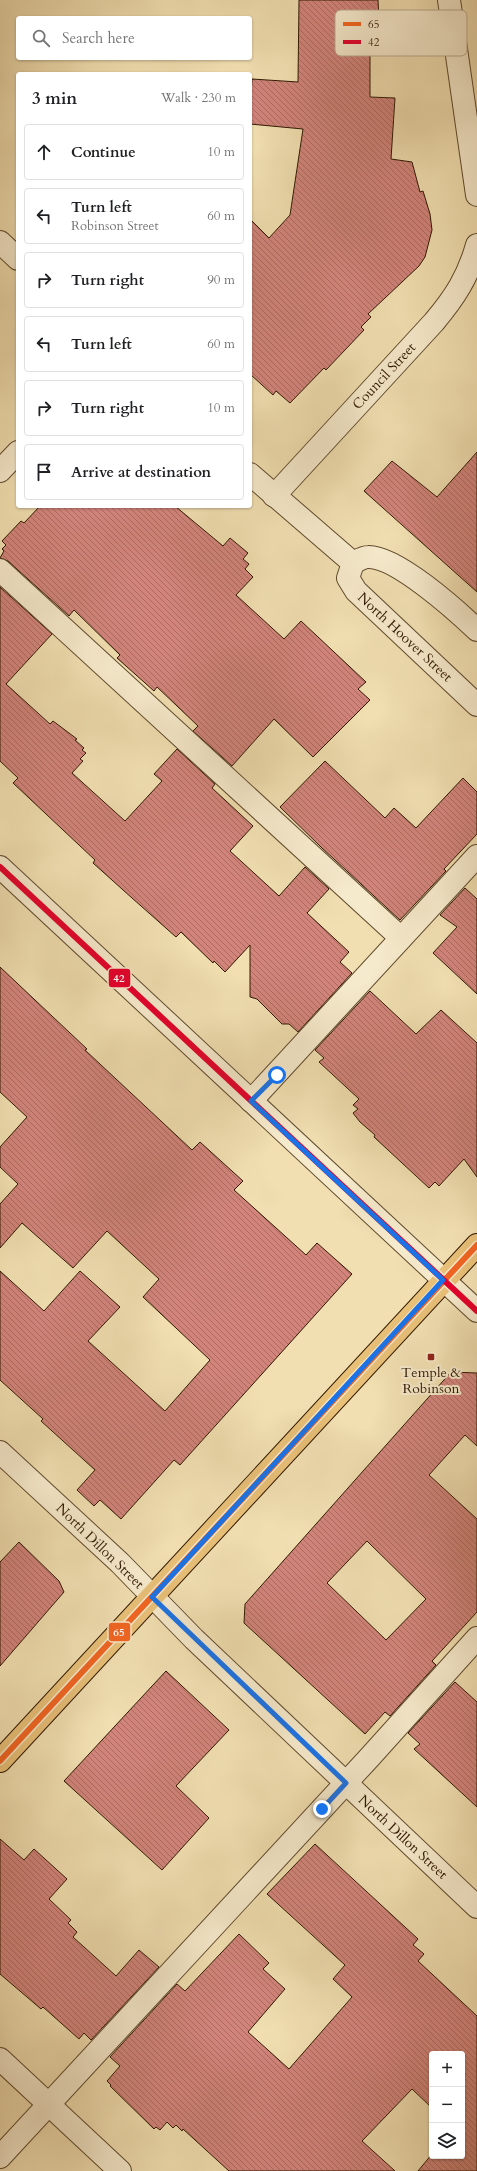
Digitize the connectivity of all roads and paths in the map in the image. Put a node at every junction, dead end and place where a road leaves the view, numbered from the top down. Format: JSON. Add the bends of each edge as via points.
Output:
{"nodes":[{"id":1,"x":450,"y":0,"type":"edge"},
{"id":2,"x":451,"y":10,"type":"edge"},
{"id":3,"x":458,"y":56,"type":"edge"},
{"id":4,"x":477,"y":195,"type":"edge"},
{"id":5,"x":0,"y":242,"type":"edge"},
{"id":6,"x":477,"y":245,"type":"edge"},
{"id":7,"x":16,"y":257,"type":"edge"},
{"id":8,"x":16,"y":454,"type":"edge"},
{"id":9,"x":0,"y":471,"type":"edge"},
{"id":10,"x":252,"y":476,"type":"edge"},
{"id":11,"x":274,"y":496,"type":"junction"},
{"id":12,"x":353,"y":563,"type":"junction"},
{"id":13,"x":0,"y":570,"type":"edge"},
{"id":14,"x":477,"y":630,"type":"edge"},
{"id":15,"x":477,"y":705,"type":"edge"},
{"id":16,"x":477,"y":856,"type":"edge"},
{"id":17,"x":0,"y":867,"type":"edge"},
{"id":18,"x":401,"y":938,"type":"junction"},
{"id":19,"x":251,"y":1101,"type":"junction"},
{"id":20,"x":477,"y":1245,"type":"edge"},
{"id":21,"x":443,"y":1280,"type":"junction"},
{"id":22,"x":477,"y":1311,"type":"edge"},
{"id":23,"x":0,"y":1452,"type":"edge"},
{"id":24,"x":152,"y":1597,"type":"junction"},
{"id":25,"x":477,"y":1638,"type":"edge"},
{"id":26,"x":0,"y":1761,"type":"edge"},
{"id":27,"x":346,"y":1783,"type":"junction"},
{"id":28,"x":477,"y":1907,"type":"edge"},
{"id":29,"x":0,"y":2059,"type":"edge"},
{"id":30,"x":48,"y":2105,"type":"junction"},
{"id":31,"x":0,"y":2157,"type":"edge"},
{"id":32,"x":120,"y":2171,"type":"edge"}],
"edges":[{"from":1,"to":2,"type":"street"},
{"from":3,"to":4,"type":"street"},
{"from":5,"to":7,"type":"street"},
{"from":6,"to":11,"type":"street","name":"Council Street","via":[[472,265],[456,295]]},
{"from":8,"to":9,"type":"street"},
{"from":10,"to":11,"type":"street"},
{"from":11,"to":12,"type":"street"},
{"from":12,"to":14,"type":"street","via":[[367,557],[391,564],[434,592]]},
{"from":12,"to":15,"type":"street","name":"North Hoover Street","via":[[348,578],[356,591]]},
{"from":13,"to":18,"type":"street"},
{"from":16,"to":18,"type":"street"},
{"from":17,"to":19,"type":"street"},
{"from":18,"to":19,"type":"street"},
{"from":19,"to":21,"type":"street"},
{"from":20,"to":21,"type":"main road"},
{"from":21,"to":22,"type":"street"},
{"from":21,"to":24,"type":"main road"},
{"from":23,"to":24,"type":"street","name":"North Dillon Street","via":[[120,1563]]},
{"from":24,"to":26,"type":"main road"},
{"from":24,"to":27,"type":"street","name":"North Dillon Street"},
{"from":25,"to":27,"type":"street"},
{"from":27,"to":28,"type":"street","name":"North Dillon Street"},
{"from":27,"to":30,"type":"street"},
{"from":29,"to":30,"type":"street"},
{"from":30,"to":31,"type":"street"},
{"from":30,"to":32,"type":"street"}]}
